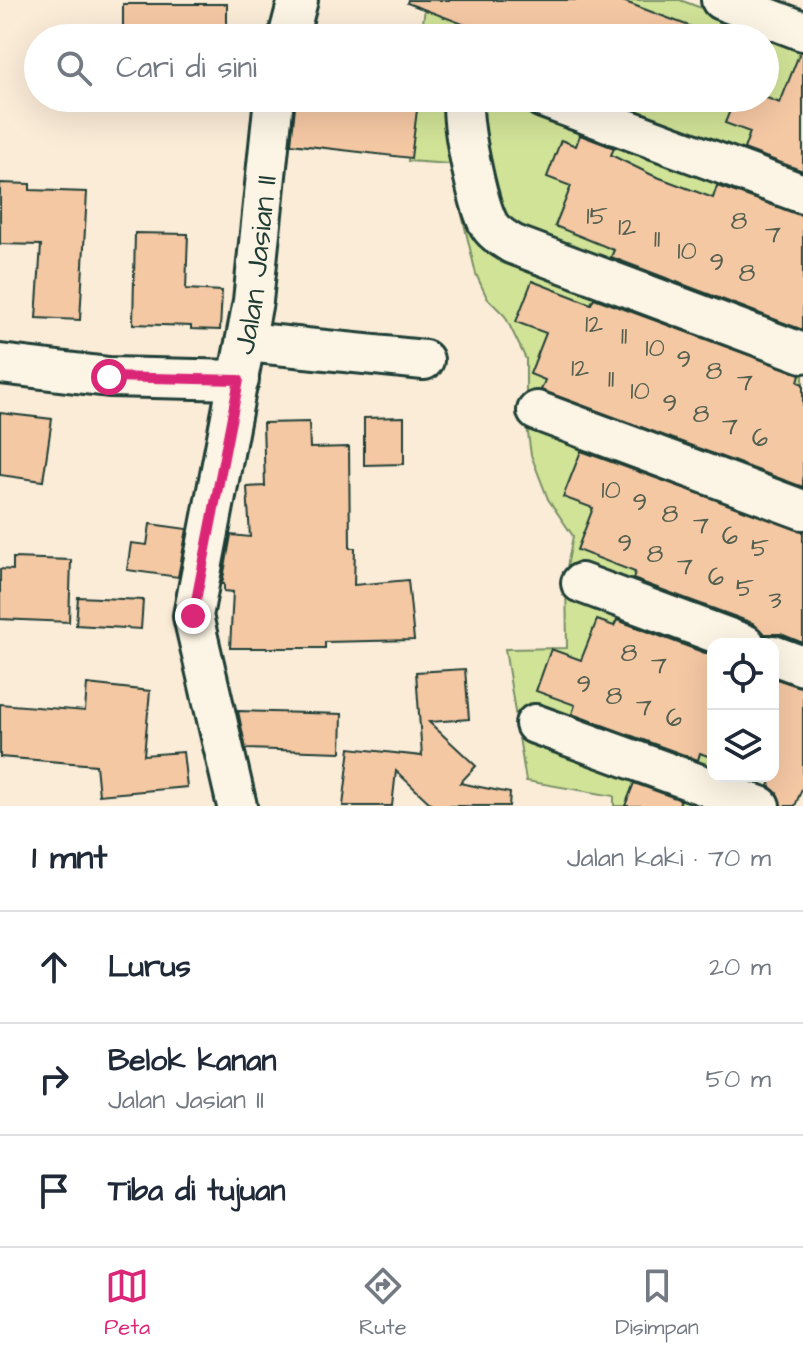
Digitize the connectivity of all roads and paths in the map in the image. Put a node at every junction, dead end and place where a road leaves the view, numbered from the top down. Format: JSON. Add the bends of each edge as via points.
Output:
{"nodes":[{"id":1,"x":298,"y":0,"type":"edge"},
{"id":2,"x":721,"y":0,"type":"edge"},
{"id":3,"x":292,"y":24,"type":"edge"},
{"id":4,"x":803,"y":31,"type":"edge"},
{"id":5,"x":273,"y":112,"type":"edge"},
{"id":6,"x":463,"y":112,"type":"edge"},
{"id":7,"x":581,"y":112,"type":"edge"},
{"id":8,"x":803,"y":194,"type":"edge"},
{"id":9,"x":246,"y":342,"type":"junction"},
{"id":10,"x":803,"y":353,"type":"edge"},
{"id":11,"x":424,"y":360,"type":"dead end"},
{"id":12,"x":0,"y":364,"type":"edge"},
{"id":13,"x":239,"y":380,"type":"junction"},
{"id":14,"x":537,"y":411,"type":"dead end"},
{"id":15,"x":803,"y":510,"type":"edge"},
{"id":16,"x":581,"y":583,"type":"dead end"},
{"id":17,"x":729,"y":638,"type":"edge"},
{"id":18,"x":779,"y":657,"type":"edge"},
{"id":19,"x":803,"y":666,"type":"edge"},
{"id":20,"x":535,"y":724,"type":"dead end"},
{"id":21,"x":237,"y":806,"type":"edge"},
{"id":22,"x":760,"y":806,"type":"edge"}],
"edges":[{"from":1,"to":3,"type":"street"},
{"from":2,"to":4,"type":"street"},
{"from":5,"to":9,"type":"street","name":"Jalan Jasian II"},
{"from":6,"to":10,"type":"street","via":[[483,209],[496,234]]},
{"from":7,"to":8,"type":"street"},
{"from":9,"to":11,"type":"street"},
{"from":9,"to":13,"type":"street","name":"Jalan Jasian II"},
{"from":12,"to":13,"type":"street","via":[[109,377]]},
{"from":13,"to":21,"type":"street","name":"Jalan Jasian II","via":[[193,616]]},
{"from":14,"to":15,"type":"street"},
{"from":16,"to":17,"type":"street"},
{"from":18,"to":19,"type":"street"},
{"from":20,"to":22,"type":"street"}]}
